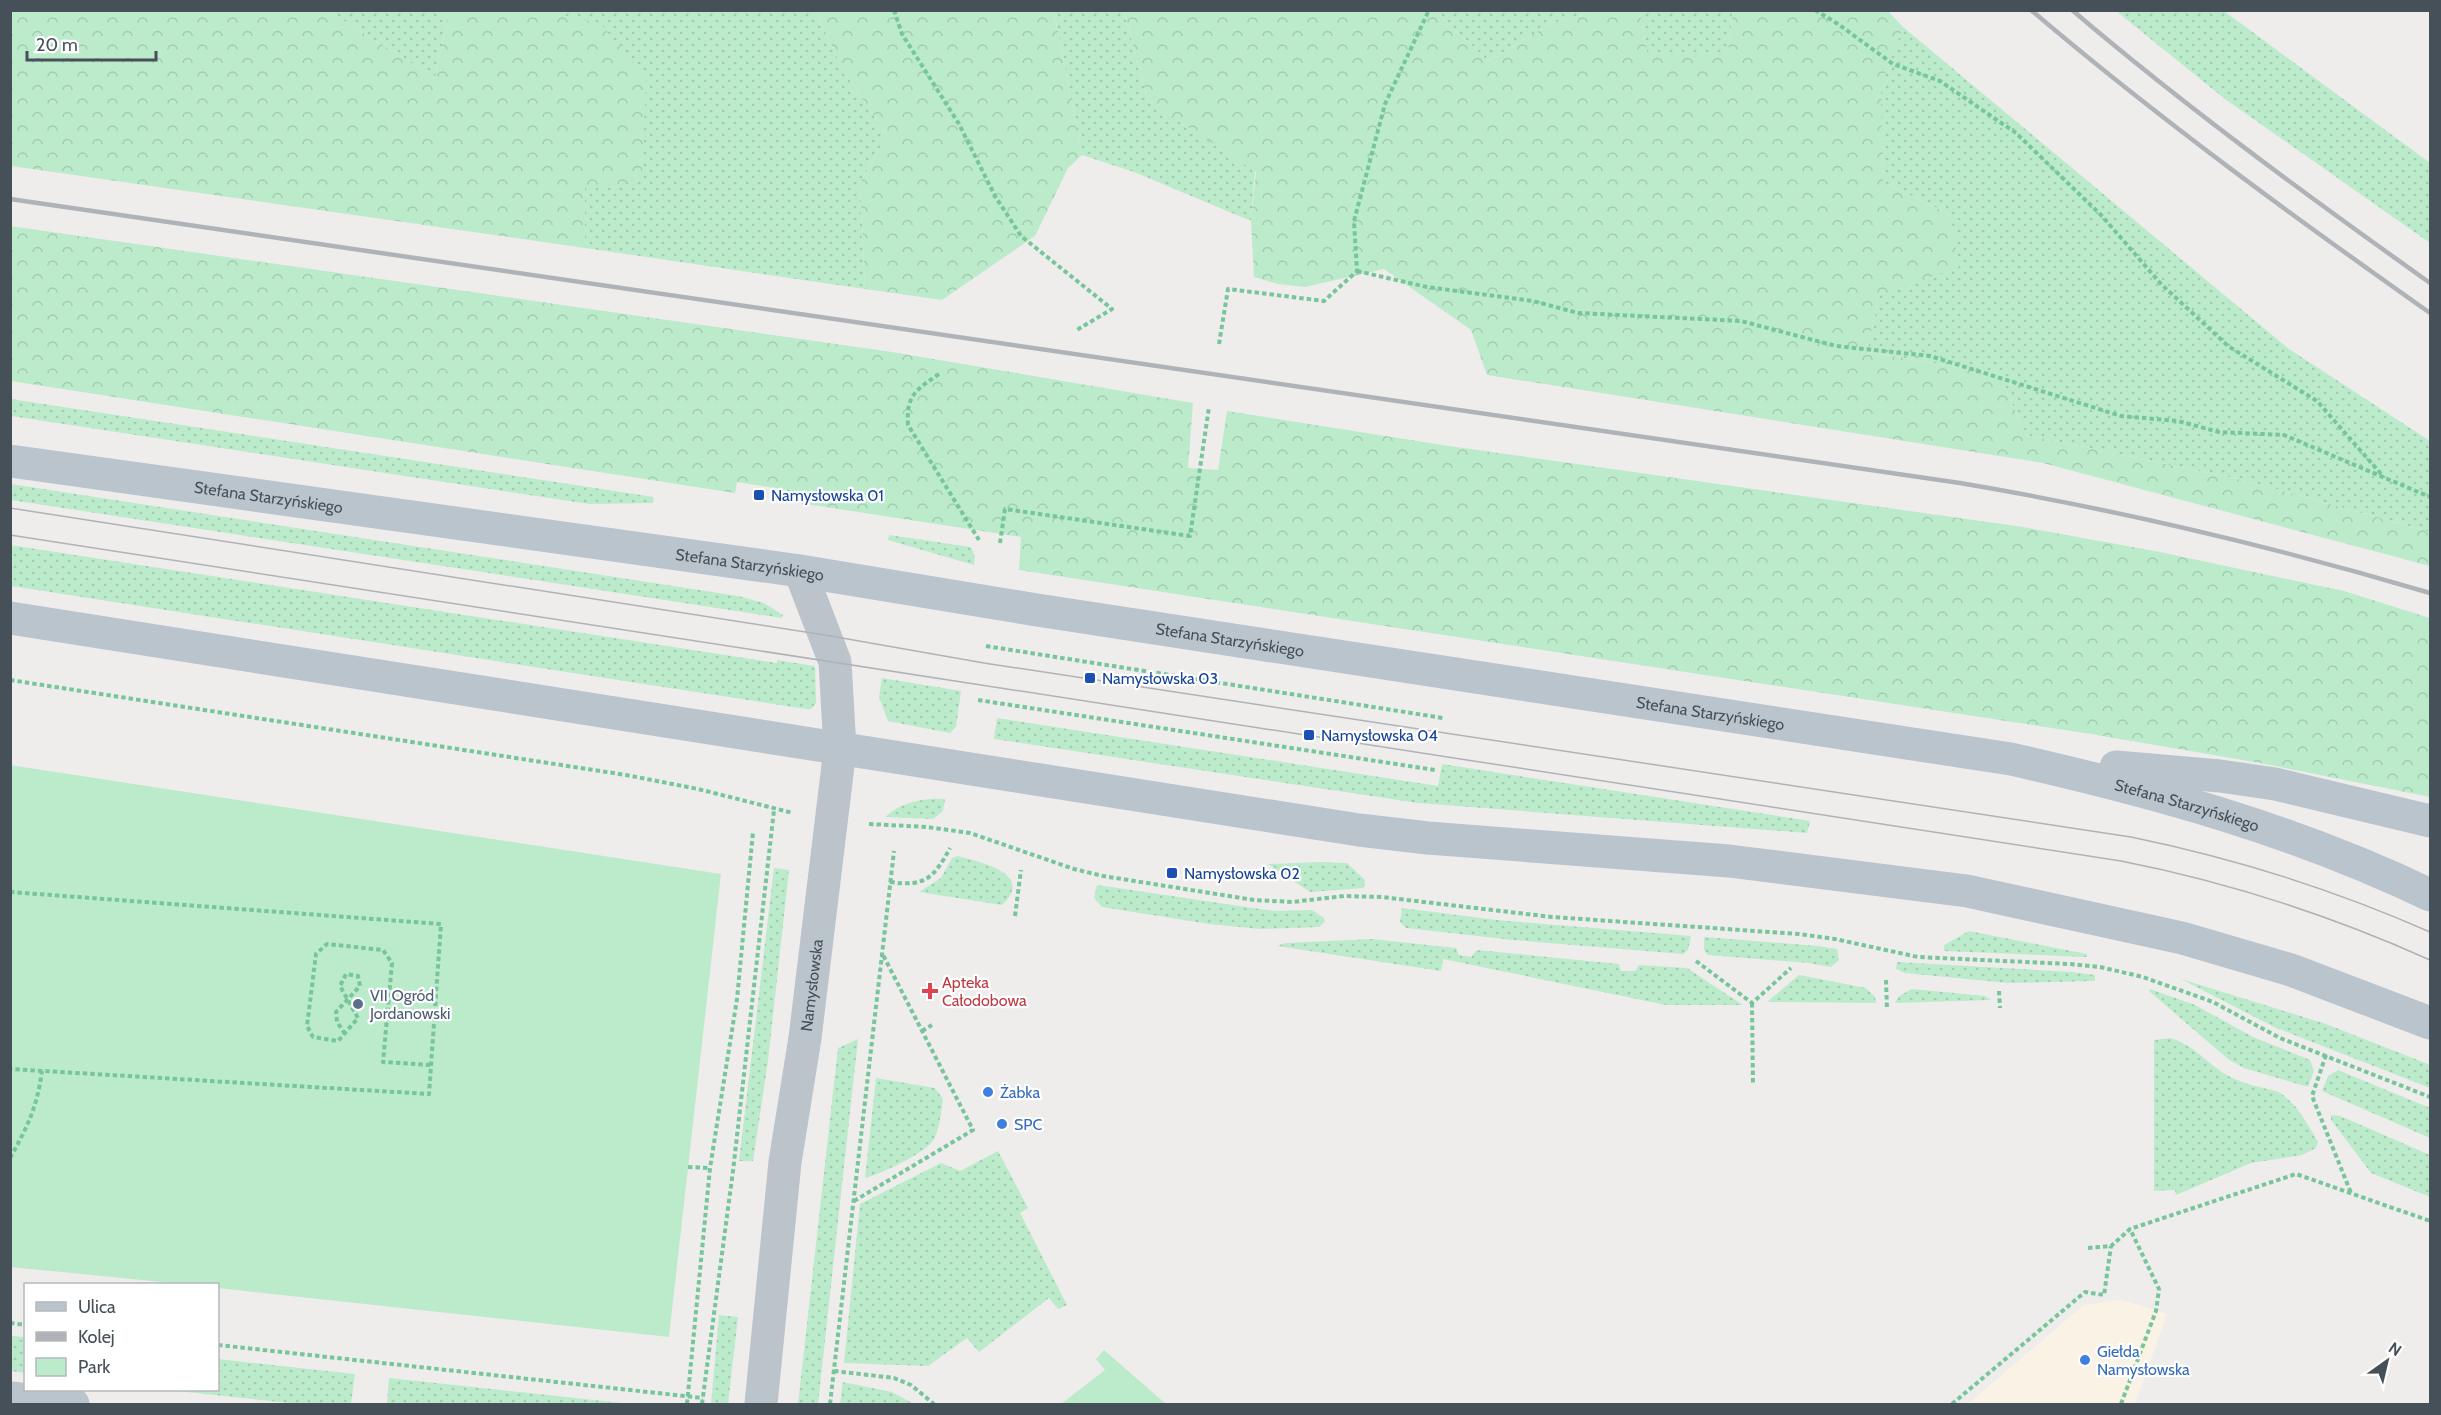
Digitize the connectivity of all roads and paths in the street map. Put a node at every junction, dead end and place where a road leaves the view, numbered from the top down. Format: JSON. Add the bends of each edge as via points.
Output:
{"nodes":[{"id":1,"x":894,"y":10,"type":"edge"},
{"id":2,"x":1429,"y":10,"type":"edge"},
{"id":3,"x":1815,"y":10,"type":"edge"},
{"id":4,"x":1357,"y":271,"type":"junction"},
{"id":5,"x":1075,"y":331,"type":"dead end"},
{"id":6,"x":1219,"y":344,"type":"dead end"},
{"id":7,"x":939,"y":374,"type":"dead end"},
{"id":8,"x":1209,"y":406,"type":"dead end"},
{"id":9,"x":10,"y":461,"type":"edge"},
{"id":10,"x":2384,"y":478,"type":"junction"},
{"id":11,"x":2430,"y":497,"type":"edge"},
{"id":12,"x":979,"y":540,"type":"dead end"},
{"id":13,"x":1000,"y":543,"type":"dead end"},
{"id":14,"x":800,"y":571,"type":"junction"},
{"id":15,"x":10,"y":618,"type":"edge"},
{"id":16,"x":986,"y":646,"type":"dead end"},
{"id":17,"x":10,"y":680,"type":"edge"},
{"id":18,"x":978,"y":700,"type":"dead end"},
{"id":19,"x":1443,"y":718,"type":"dead end"},
{"id":20,"x":840,"y":749,"type":"junction"},
{"id":21,"x":2011,"y":759,"type":"junction"},
{"id":22,"x":1435,"y":770,"type":"dead end"},
{"id":23,"x":774,"y":810,"type":"junction"},
{"id":24,"x":796,"y":813,"type":"dead end"},
{"id":25,"x":2430,"y":821,"type":"edge"},
{"id":26,"x":867,"y":824,"type":"dead end"},
{"id":27,"x":753,"y":832,"type":"dead end"},
{"id":28,"x":950,"y":848,"type":"dead end"},
{"id":29,"x":894,"y":850,"type":"dead end"},
{"id":30,"x":1021,"y":870,"type":"dead end"},
{"id":31,"x":890,"y":882,"type":"junction"},
{"id":32,"x":10,"y":892,"type":"edge"},
{"id":33,"x":2430,"y":895,"type":"edge"},
{"id":34,"x":1015,"y":916,"type":"dead end"},
{"id":35,"x":881,"y":951,"type":"junction"},
{"id":36,"x":1696,"y":961,"type":"dead end"},
{"id":37,"x":1791,"y":968,"type":"dead end"},
{"id":38,"x":1886,"y":980,"type":"dead end"},
{"id":39,"x":1999,"y":991,"type":"dead end"},
{"id":40,"x":348,"y":1001,"type":"junction"},
{"id":41,"x":1752,"y":1004,"type":"junction"},
{"id":42,"x":2000,"y":1008,"type":"dead end"},
{"id":43,"x":1887,"y":1010,"type":"dead end"},
{"id":44,"x":388,"y":1015,"type":"junction"},
{"id":45,"x":434,"y":1019,"type":"junction"},
{"id":46,"x":2430,"y":1023,"type":"edge"},
{"id":47,"x":932,"y":1025,"type":"dead end"},
{"id":48,"x":922,"y":1031,"type":"junction"},
{"id":49,"x":345,"y":1034,"type":"junction"},
{"id":50,"x":2326,"y":1055,"type":"junction"},
{"id":51,"x":431,"y":1065,"type":"junction"},
{"id":52,"x":10,"y":1069,"type":"edge"},
{"id":53,"x":42,"y":1071,"type":"junction"},
{"id":54,"x":1753,"y":1085,"type":"dead end"},
{"id":55,"x":2430,"y":1097,"type":"edge"},
{"id":56,"x":10,"y":1158,"type":"edge"},
{"id":57,"x":688,"y":1167,"type":"dead end"},
{"id":58,"x":710,"y":1168,"type":"junction"},
{"id":59,"x":2351,"y":1193,"type":"junction"},
{"id":60,"x":853,"y":1201,"type":"junction"},
{"id":61,"x":2430,"y":1221,"type":"edge"},
{"id":62,"x":2130,"y":1228,"type":"junction"},
{"id":63,"x":2111,"y":1246,"type":"junction"},
{"id":64,"x":2088,"y":1248,"type":"dead end"},
{"id":65,"x":219,"y":1346,"type":"edge"},
{"id":66,"x":834,"y":1371,"type":"junction"},
{"id":67,"x":688,"y":1397,"type":"junction"},
{"id":68,"x":10,"y":1398,"type":"edge"},
{"id":69,"x":703,"y":1398,"type":"junction"},
{"id":70,"x":73,"y":1404,"type":"edge"},
{"id":71,"x":687,"y":1404,"type":"edge"},
{"id":72,"x":702,"y":1404,"type":"edge"},
{"id":73,"x":761,"y":1404,"type":"edge"},
{"id":74,"x":830,"y":1404,"type":"edge"},
{"id":75,"x":934,"y":1404,"type":"edge"},
{"id":76,"x":1952,"y":1404,"type":"edge"},
{"id":77,"x":2121,"y":1404,"type":"edge"}],
"edges":[{"from":1,"to":5,"type":"path","via":[[902,34],[959,124],[995,196],[1022,236],[1112,309]]},
{"from":2,"to":4,"type":"path","via":[[1385,104],[1354,221]]},
{"from":3,"to":10,"type":"path","via":[[1893,64],[1940,81],[2016,133],[2102,216],[2169,292],[2228,346],[2317,401]]},
{"from":4,"to":6,"type":"path","via":[[1324,301],[1228,289]]},
{"from":4,"to":10,"type":"path","via":[[1426,287],[1533,301],[1578,313],[1741,321],[1836,346],[1930,356],[2121,416],[2178,421],[2219,432],[2284,435]]},
{"from":7,"to":12,"type":"path","via":[[918,388],[906,406],[908,425]]},
{"from":8,"to":13,"type":"path","via":[[1190,536],[1005,509]]},
{"from":9,"to":14,"type":"main road","name":"Stefana Starzyńskiego"},
{"from":10,"to":11,"type":"path"},
{"from":14,"to":20,"type":"street","name":"Namysłowska","via":[[835,662]]},
{"from":14,"to":21,"type":"main road","name":"Stefana Starzyńskiego"},
{"from":15,"to":20,"type":"main road"},
{"from":16,"to":19,"type":"path"},
{"from":17,"to":23,"type":"path","via":[[626,775]]},
{"from":18,"to":22,"type":"path"},
{"from":20,"to":46,"type":"main road","via":[[1359,830],[1729,861],[1967,891],[2182,938],[2291,970]]},
{"from":20,"to":73,"type":"street","name":"Namysłowska","via":[[805,1038],[785,1162]]},
{"from":21,"to":25,"type":"main road","via":[[2275,784]]},
{"from":21,"to":33,"type":"main road","name":"Stefana Starzyńskiego","via":[[2207,808],[2290,835]]},
{"from":23,"to":24,"type":"path"},
{"from":23,"to":69,"type":"path"},
{"from":26,"to":50,"type":"path","via":[[970,833],[1103,876],[1254,900],[1382,897],[1552,917],[1799,934],[1918,957],[2100,967],[2179,988],[2280,1038]]},
{"from":27,"to":58,"type":"path","via":[[737,999]]},
{"from":28,"to":31,"type":"path","via":[[934,873],[923,880],[912,885]]},
{"from":29,"to":31,"type":"path"},
{"from":30,"to":34,"type":"path"},
{"from":31,"to":35,"type":"path"},
{"from":32,"to":45,"type":"path","via":[[441,924]]},
{"from":35,"to":48,"type":"path"},
{"from":35,"to":60,"type":"path"},
{"from":36,"to":41,"type":"path"},
{"from":37,"to":41,"type":"path"},
{"from":38,"to":43,"type":"path"},
{"from":39,"to":42,"type":"path"},
{"from":40,"to":40,"type":"path","via":[[340,986],[346,974],[358,976],[360,986]]},
{"from":40,"to":49,"type":"path","via":[[358,1018]]},
{"from":40,"to":49,"type":"path","via":[[336,1012]]},
{"from":41,"to":54,"type":"path"},
{"from":44,"to":45,"type":"path"},
{"from":44,"to":49,"type":"path","via":[[392,963],[383,950],[327,944],[316,954],[307,1026],[313,1036],[338,1041]]},
{"from":44,"to":51,"type":"path","via":[[383,1062]]},
{"from":45,"to":51,"type":"path"},
{"from":47,"to":48,"type":"path"},
{"from":48,"to":60,"type":"path","via":[[973,1130]]},
{"from":50,"to":55,"type":"path"},
{"from":50,"to":59,"type":"path","via":[[2313,1096]]},
{"from":51,"to":53,"type":"path","via":[[429,1094]]},
{"from":52,"to":53,"type":"path"},
{"from":53,"to":56,"type":"path","via":[[38,1100]]},
{"from":57,"to":58,"type":"path"},
{"from":58,"to":67,"type":"path"},
{"from":59,"to":61,"type":"path"},
{"from":59,"to":62,"type":"path","via":[[2296,1174]]},
{"from":60,"to":66,"type":"path"},
{"from":62,"to":63,"type":"path"},
{"from":62,"to":77,"type":"path","via":[[2159,1289],[2156,1311]]},
{"from":63,"to":64,"type":"path"},
{"from":63,"to":76,"type":"path","via":[[2104,1295],[2085,1292]]},
{"from":65,"to":67,"type":"path"},
{"from":66,"to":74,"type":"path"},
{"from":66,"to":75,"type":"path","via":[[894,1378],[911,1385]]},
{"from":67,"to":69,"type":"path"},
{"from":67,"to":71,"type":"path"},
{"from":68,"to":70,"type":"street"},
{"from":69,"to":72,"type":"path"}]}
